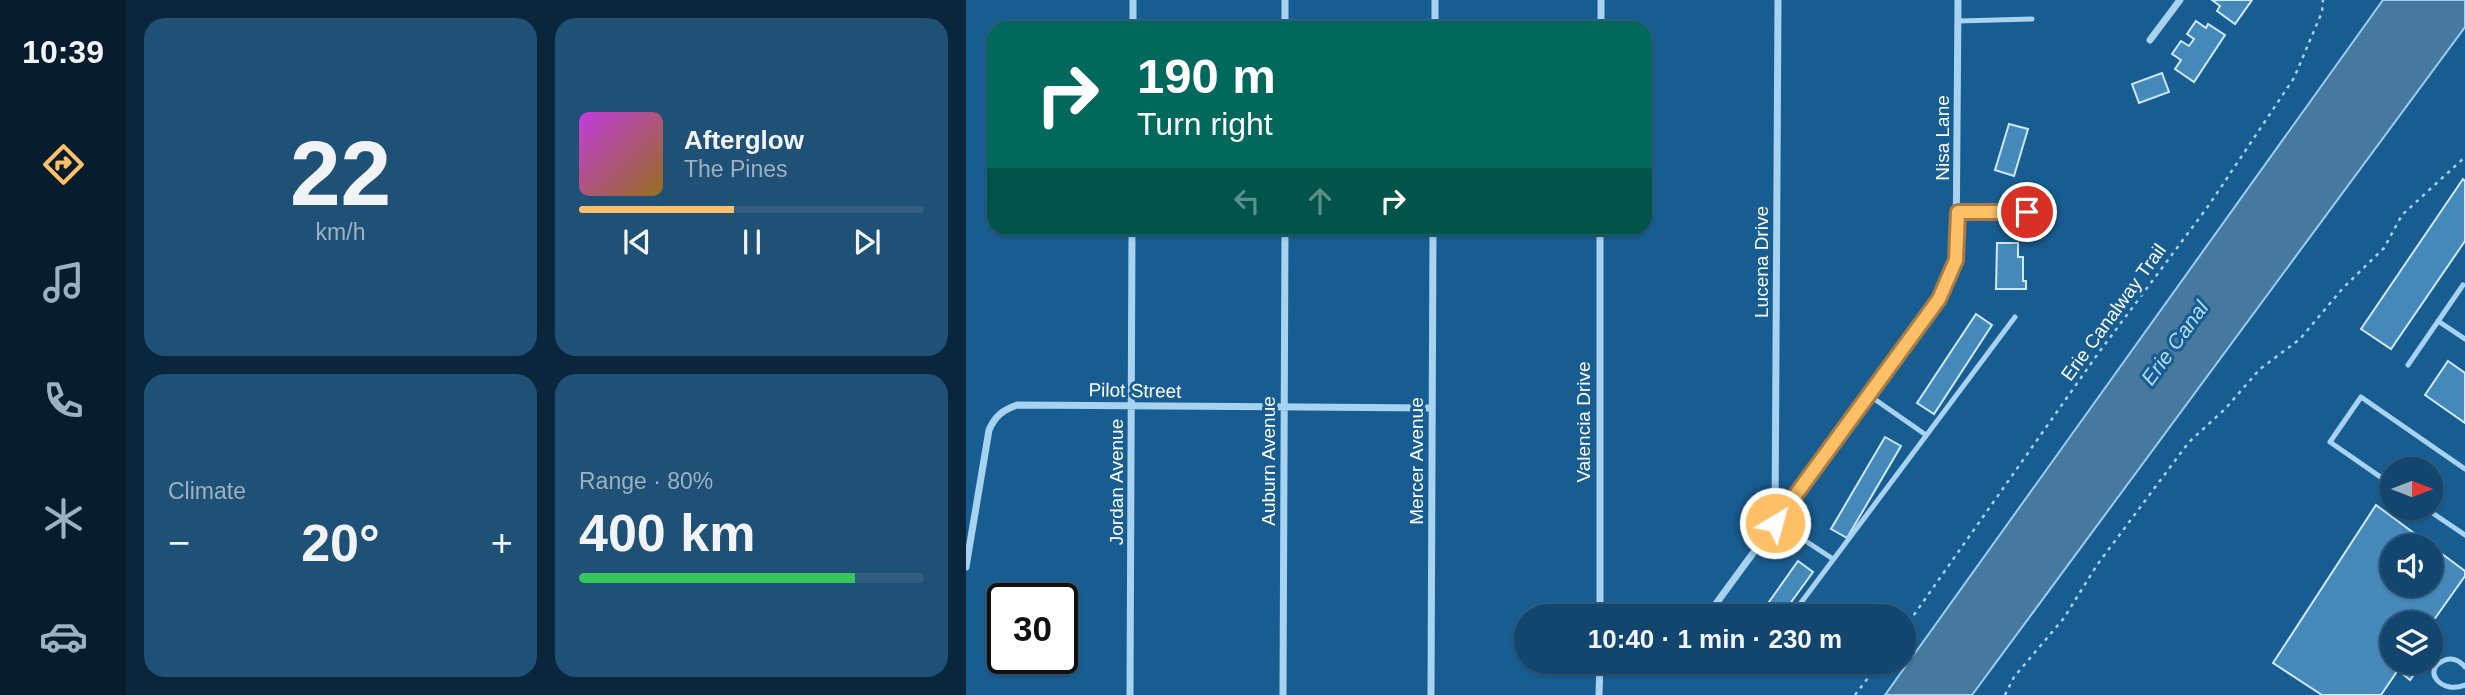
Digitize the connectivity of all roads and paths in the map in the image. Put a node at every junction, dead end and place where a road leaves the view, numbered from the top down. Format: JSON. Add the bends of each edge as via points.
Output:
{"nodes":[{"id":1,"x":1133,"y":0,"type":"edge"},
{"id":2,"x":1285,"y":0,"type":"edge"},
{"id":3,"x":1435,"y":0,"type":"edge"},
{"id":4,"x":1601,"y":0,"type":"edge"},
{"id":5,"x":1778,"y":0,"type":"edge"},
{"id":6,"x":1958,"y":0,"type":"edge"},
{"id":7,"x":2180,"y":0,"type":"edge"},
{"id":8,"x":2323,"y":0,"type":"edge"},
{"id":9,"x":2032,"y":19,"type":"dead end"},
{"id":10,"x":1133,"y":21,"type":"edge"},
{"id":11,"x":1285,"y":21,"type":"edge"},
{"id":12,"x":1435,"y":21,"type":"edge"},
{"id":13,"x":1601,"y":21,"type":"edge"},
{"id":14,"x":1958,"y":21,"type":"junction"},
{"id":15,"x":2150,"y":40,"type":"dead end"},
{"id":16,"x":2465,"y":157,"type":"edge"},
{"id":17,"x":1958,"y":212,"type":"junction"},
{"id":18,"x":2027,"y":212,"type":"dead end"},
{"id":19,"x":1132,"y":235,"type":"edge"},
{"id":20,"x":1285,"y":235,"type":"edge"},
{"id":21,"x":1433,"y":235,"type":"edge"},
{"id":22,"x":1600,"y":235,"type":"edge"},
{"id":23,"x":2464,"y":284,"type":"edge"},
{"id":24,"x":2015,"y":317,"type":"dead end"},
{"id":25,"x":2438,"y":321,"type":"junction"},
{"id":26,"x":2465,"y":339,"type":"edge"},
{"id":27,"x":2408,"y":365,"type":"dead end"},
{"id":28,"x":1870,"y":396,"type":"junction"},
{"id":29,"x":1132,"y":406,"type":"junction"},
{"id":30,"x":1284,"y":407,"type":"junction"},
{"id":31,"x":1432,"y":408,"type":"junction"},
{"id":32,"x":1926,"y":435,"type":"junction"},
{"id":33,"x":2465,"y":469,"type":"edge"},
{"id":34,"x":2380,"y":477,"type":"edge"},
{"id":35,"x":2443,"y":520,"type":"edge"},
{"id":36,"x":1776,"y":522,"type":"junction"},
{"id":37,"x":2465,"y":535,"type":"edge"},
{"id":38,"x":1833,"y":559,"type":"junction"},
{"id":39,"x":966,"y":568,"type":"edge"},
{"id":40,"x":1600,"y":604,"type":"edge"},
{"id":41,"x":1715,"y":604,"type":"edge"},
{"id":42,"x":1800,"y":604,"type":"edge"},
{"id":43,"x":1916,"y":612,"type":"edge"},
{"id":44,"x":2465,"y":652,"type":"edge"},
{"id":45,"x":2459,"y":661,"type":"junction"},
{"id":46,"x":2465,"y":667,"type":"edge"},
{"id":47,"x":1600,"y":674,"type":"edge"},
{"id":48,"x":1871,"y":674,"type":"edge"},
{"id":49,"x":2465,"y":685,"type":"edge"},
{"id":50,"x":1130,"y":695,"type":"edge"},
{"id":51,"x":1283,"y":695,"type":"edge"},
{"id":52,"x":1431,"y":695,"type":"edge"},
{"id":53,"x":1599,"y":695,"type":"edge"},
{"id":54,"x":1855,"y":695,"type":"edge"},
{"id":55,"x":2005,"y":695,"type":"edge"}],
"edges":[{"from":1,"to":10,"type":"street"},
{"from":2,"to":11,"type":"street"},
{"from":3,"to":12,"type":"street"},
{"from":4,"to":13,"type":"street"},
{"from":5,"to":36,"type":"street","name":"Lucena Drive"},
{"from":6,"to":14,"type":"street","name":"Nisa Lane"},
{"from":7,"to":15,"type":"street"},
{"from":8,"to":43,"type":"path","name":"Erie Canalway Trail","via":[[2294,78],[2217,194]]},
{"from":9,"to":14,"type":"lane"},
{"from":14,"to":17,"type":"street","name":"Nisa Lane"},
{"from":16,"to":55,"type":"path","via":[[2402,215],[2384,248],[2300,339],[2260,369],[2189,442]]},
{"from":17,"to":18,"type":"lane"},
{"from":17,"to":28,"type":"street","name":"Nisa Lane","via":[[1956,260],[1939,299]]},
{"from":19,"to":29,"type":"street","name":"Jordan Avenue"},
{"from":20,"to":30,"type":"street","name":"Auburn Avenue"},
{"from":21,"to":31,"type":"street","name":"Mercer Avenue"},
{"from":22,"to":40,"type":"street","name":"Valencia Drive"},
{"from":23,"to":25,"type":"lane"},
{"from":24,"to":32,"type":"lane"},
{"from":25,"to":26,"type":"lane"},
{"from":25,"to":27,"type":"lane"},
{"from":28,"to":32,"type":"lane"},
{"from":28,"to":36,"type":"street","name":"Nisa Lane"},
{"from":29,"to":30,"type":"street","name":"Pilot Street"},
{"from":29,"to":39,"type":"street","name":"Pilot Street","via":[[1017,405],[994,419]]},
{"from":29,"to":50,"type":"street","name":"Jordan Avenue"},
{"from":30,"to":31,"type":"street","name":"Pilot Street"},
{"from":30,"to":51,"type":"street","name":"Auburn Avenue"},
{"from":31,"to":52,"type":"street","name":"Mercer Avenue"},
{"from":32,"to":38,"type":"lane"},
{"from":33,"to":34,"type":"lane","via":[[2361,397],[2330,442]]},
{"from":35,"to":37,"type":"lane"},
{"from":36,"to":38,"type":"lane"},
{"from":36,"to":41,"type":"street","name":"Nisa Lane"},
{"from":38,"to":42,"type":"lane"},
{"from":44,"to":45,"type":"lane"},
{"from":45,"to":46,"type":"lane"},
{"from":45,"to":49,"type":"lane","via":[[2448,659],[2439,664],[2434,679],[2439,689],[2450,693]]},
{"from":47,"to":53,"type":"street"},
{"from":48,"to":54,"type":"path"}]}
